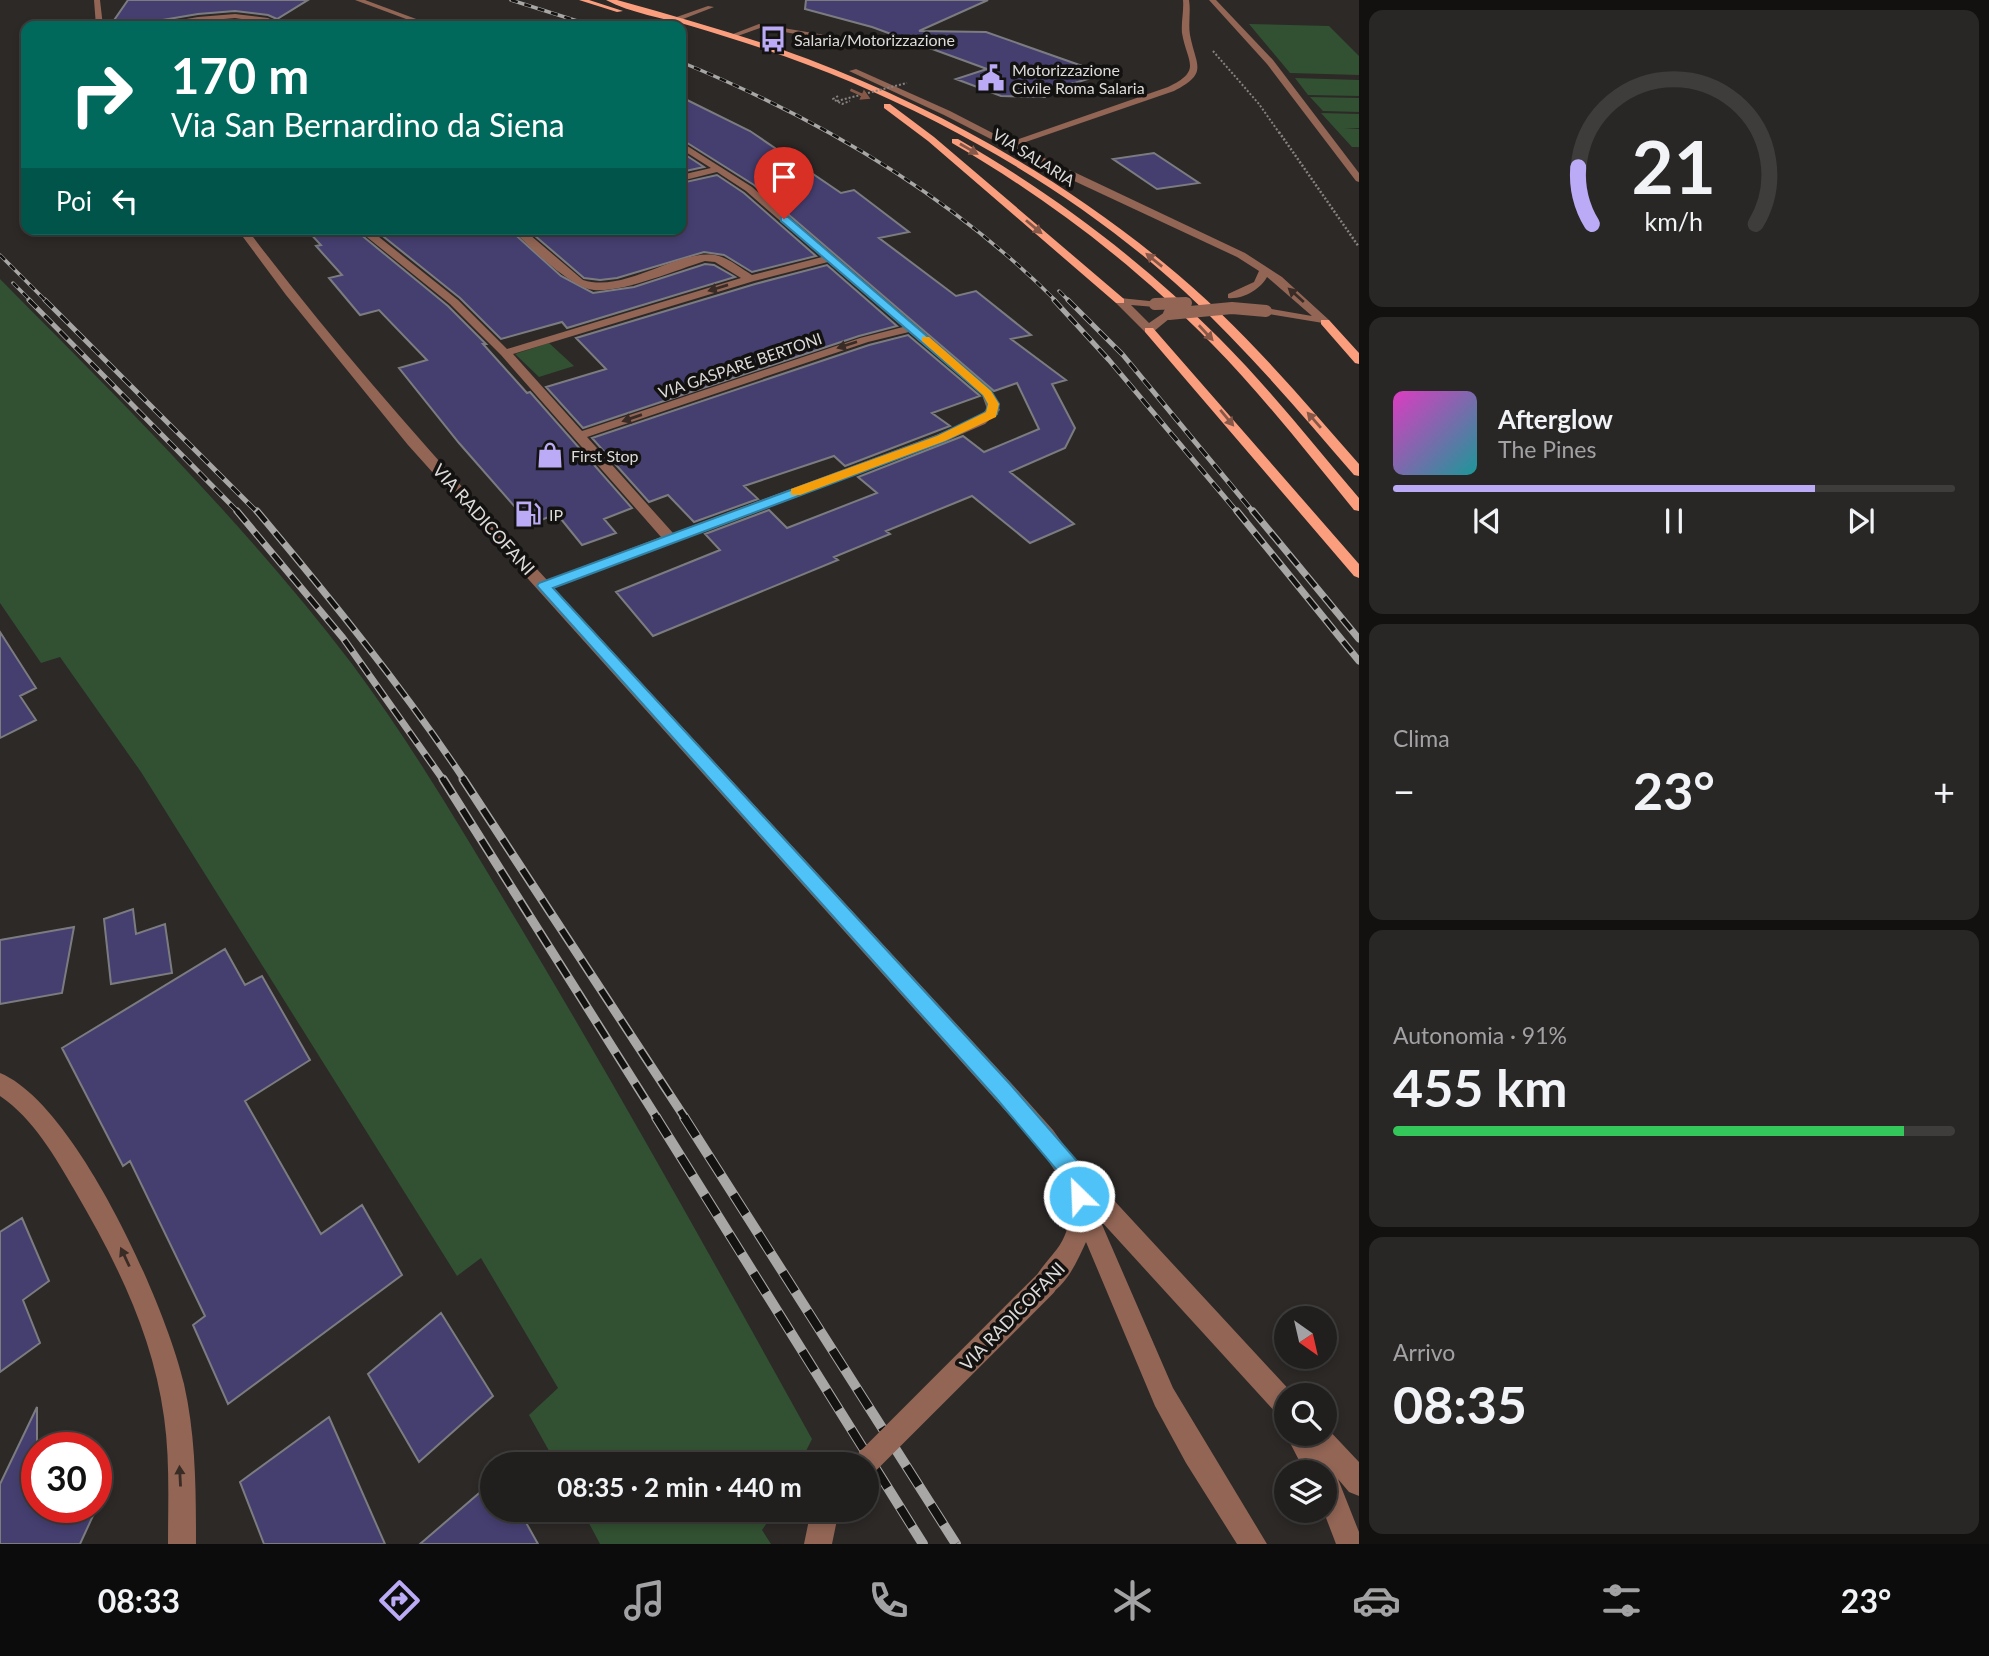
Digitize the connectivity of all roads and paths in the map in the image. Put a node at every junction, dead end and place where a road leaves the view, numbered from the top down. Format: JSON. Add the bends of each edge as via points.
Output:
{"nodes":[{"id":1,"x":97,"y":0,"type":"edge"},
{"id":2,"x":358,"y":0,"type":"edge"},
{"id":3,"x":582,"y":0,"type":"edge"},
{"id":4,"x":608,"y":0,"type":"edge"},
{"id":5,"x":1186,"y":0,"type":"edge"},
{"id":6,"x":1212,"y":0,"type":"edge"},
{"id":7,"x":710,"y":7,"type":"dead end"},
{"id":8,"x":99,"y":21,"type":"edge"},
{"id":9,"x":185,"y":21,"type":"edge"},
{"id":10,"x":270,"y":21,"type":"edge"},
{"id":11,"x":417,"y":21,"type":"edge"},
{"id":12,"x":665,"y":21,"type":"edge"},
{"id":13,"x":667,"y":21,"type":"edge"},
{"id":14,"x":678,"y":21,"type":"edge"},
{"id":15,"x":686,"y":26,"type":"edge"},
{"id":16,"x":1185,"y":29,"type":"junction"},
{"id":17,"x":686,"y":31,"type":"edge"},
{"id":18,"x":732,"y":36,"type":"junction"},
{"id":19,"x":873,"y":45,"type":"dead end"},
{"id":20,"x":853,"y":71,"type":"joint"},
{"id":21,"x":907,"y":83,"type":"dead end"},
{"id":22,"x":837,"y":101,"type":"dead end"},
{"id":23,"x":887,"y":106,"type":"junction"},
{"id":24,"x":1010,"y":145,"type":"junction"},
{"id":25,"x":686,"y":148,"type":"edge"},
{"id":26,"x":719,"y":169,"type":"junction"},
{"id":27,"x":686,"y":177,"type":"edge"},
{"id":28,"x":1359,"y":179,"type":"edge"},
{"id":29,"x":247,"y":235,"type":"edge"},
{"id":30,"x":370,"y":235,"type":"edge"},
{"id":31,"x":524,"y":235,"type":"edge"},
{"id":32,"x":1359,"y":247,"type":"edge"},
{"id":33,"x":831,"y":258,"type":"junction"},
{"id":34,"x":1265,"y":271,"type":"junction"},
{"id":35,"x":750,"y":279,"type":"junction"},
{"id":36,"x":1120,"y":301,"type":"junction"},
{"id":37,"x":1325,"y":322,"type":"junction"},
{"id":38,"x":913,"y":328,"type":"junction"},
{"id":39,"x":1149,"y":330,"type":"junction"},
{"id":40,"x":505,"y":353,"type":"junction"},
{"id":41,"x":1359,"y":360,"type":"edge"},
{"id":42,"x":579,"y":436,"type":"junction"},
{"id":43,"x":1359,"y":472,"type":"edge"},
{"id":44,"x":1359,"y":507,"type":"edge"},
{"id":45,"x":670,"y":538,"type":"junction"},
{"id":46,"x":1359,"y":573,"type":"edge"},
{"id":47,"x":544,"y":586,"type":"junction"},
{"id":48,"x":0,"y":1084,"type":"edge"},
{"id":49,"x":1069,"y":1169,"type":"junction"},
{"id":50,"x":1082,"y":1209,"type":"junction"},
{"id":51,"x":1274,"y":1392,"type":"edge"},
{"id":52,"x":1325,"y":1446,"type":"edge"},
{"id":53,"x":877,"y":1452,"type":"edge"},
{"id":54,"x":1359,"y":1482,"type":"edge"},
{"id":55,"x":1337,"y":1511,"type":"edge"},
{"id":56,"x":821,"y":1522,"type":"edge"},
{"id":57,"x":182,"y":1544,"type":"edge"},
{"id":58,"x":818,"y":1544,"type":"edge"},
{"id":59,"x":1253,"y":1544,"type":"edge"},
{"id":60,"x":1350,"y":1544,"type":"edge"}],
"edges":[{"from":1,"to":8,"type":"street"},
{"from":2,"to":11,"type":"street"},
{"from":3,"to":12,"type":"main road","name":"VIA SALARIA"},
{"from":4,"to":13,"type":"main road","name":"VIA SALARIA"},
{"from":5,"to":16,"type":"street"},
{"from":6,"to":28,"type":"street","via":[[1270,62]]},
{"from":7,"to":14,"type":"street"},
{"from":9,"to":10,"type":"street","via":[[246,17]]},
{"from":15,"to":18,"type":"main road","name":"VIA SALARIA"},
{"from":16,"to":24,"type":"street","via":[[1196,67],[1185,82]]},
{"from":16,"to":32,"type":"path","via":[[1223,61],[1259,104]]},
{"from":17,"to":23,"type":"main road","name":"VIA SALARIA","one_way":true,"via":[[788,64]]},
{"from":18,"to":19,"type":"street","via":[[759,26]]},
{"from":18,"to":20,"type":"main road","via":[[807,54]]},
{"from":43,"to":18,"type":"main road","name":"VIA SALARIA","one_way":true,"via":[[1241,339],[1152,258],[1064,193],[912,106],[827,69]]},
{"from":20,"to":24,"type":"street","name":"VIA SALARIA"},
{"from":21,"to":22,"type":"path","bridge":true},
{"from":23,"to":36,"type":"main road","one_way":true},
{"from":23,"to":44,"type":"main road","name":"VIA SALARIA","one_way":true,"via":[[1027,185],[1135,266],[1265,395]]},
{"from":24,"to":34,"type":"street","name":"VIA SALARIA","via":[[1241,255]]},
{"from":25,"to":26,"type":"street"},
{"from":26,"to":27,"type":"street"},
{"from":26,"to":33,"type":"street"},
{"from":29,"to":47,"type":"street","name":"VIA RADICOFANI","via":[[371,393]]},
{"from":30,"to":40,"type":"street","via":[[444,293]]},
{"from":31,"to":35,"type":"street","via":[[586,285],[615,285],[704,258],[718,259]]},
{"from":33,"to":35,"type":"street"},
{"from":33,"to":38,"type":"street"},
{"from":34,"to":36,"type":"street","bridge":true,"via":[[1258,284],[1232,296],[1155,304]]},
{"from":37,"to":34,"type":"street","name":"VIA SALARIA","one_way":true},
{"from":35,"to":40,"type":"street","one_way":true},
{"from":36,"to":39,"type":"street"},
{"from":37,"to":39,"type":"street","bridge":true,"via":[[1232,307],[1169,314]]},
{"from":37,"to":41,"type":"main road"},
{"from":38,"to":42,"type":"street","name":"VIA GASPARE BERTONI","one_way":true,"via":[[864,340]]},
{"from":38,"to":45,"type":"street","via":[[987,393],[992,414],[941,438]]},
{"from":39,"to":46,"type":"main road","one_way":true},
{"from":40,"to":42,"type":"street"},
{"from":42,"to":45,"type":"street"},
{"from":45,"to":47,"type":"street"},
{"from":47,"to":49,"type":"street","name":"VIA RADICOFANI"},
{"from":57,"to":48,"type":"street","one_way":true,"via":[[176,1416],[144,1300],[124,1254],[52,1132],[29,1104]]},
{"from":49,"to":50,"type":"street","name":"VIA RADICOFANI"},
{"from":49,"to":51,"type":"street"},
{"from":50,"to":53,"type":"street","name":"VIA RADICOFANI","bridge":true,"via":[[1081,1229],[1067,1261]]},
{"from":50,"to":59,"type":"street","via":[[1165,1399]]},
{"from":52,"to":54,"type":"street"},
{"from":55,"to":60,"type":"street"},
{"from":56,"to":58,"type":"street"}]}
